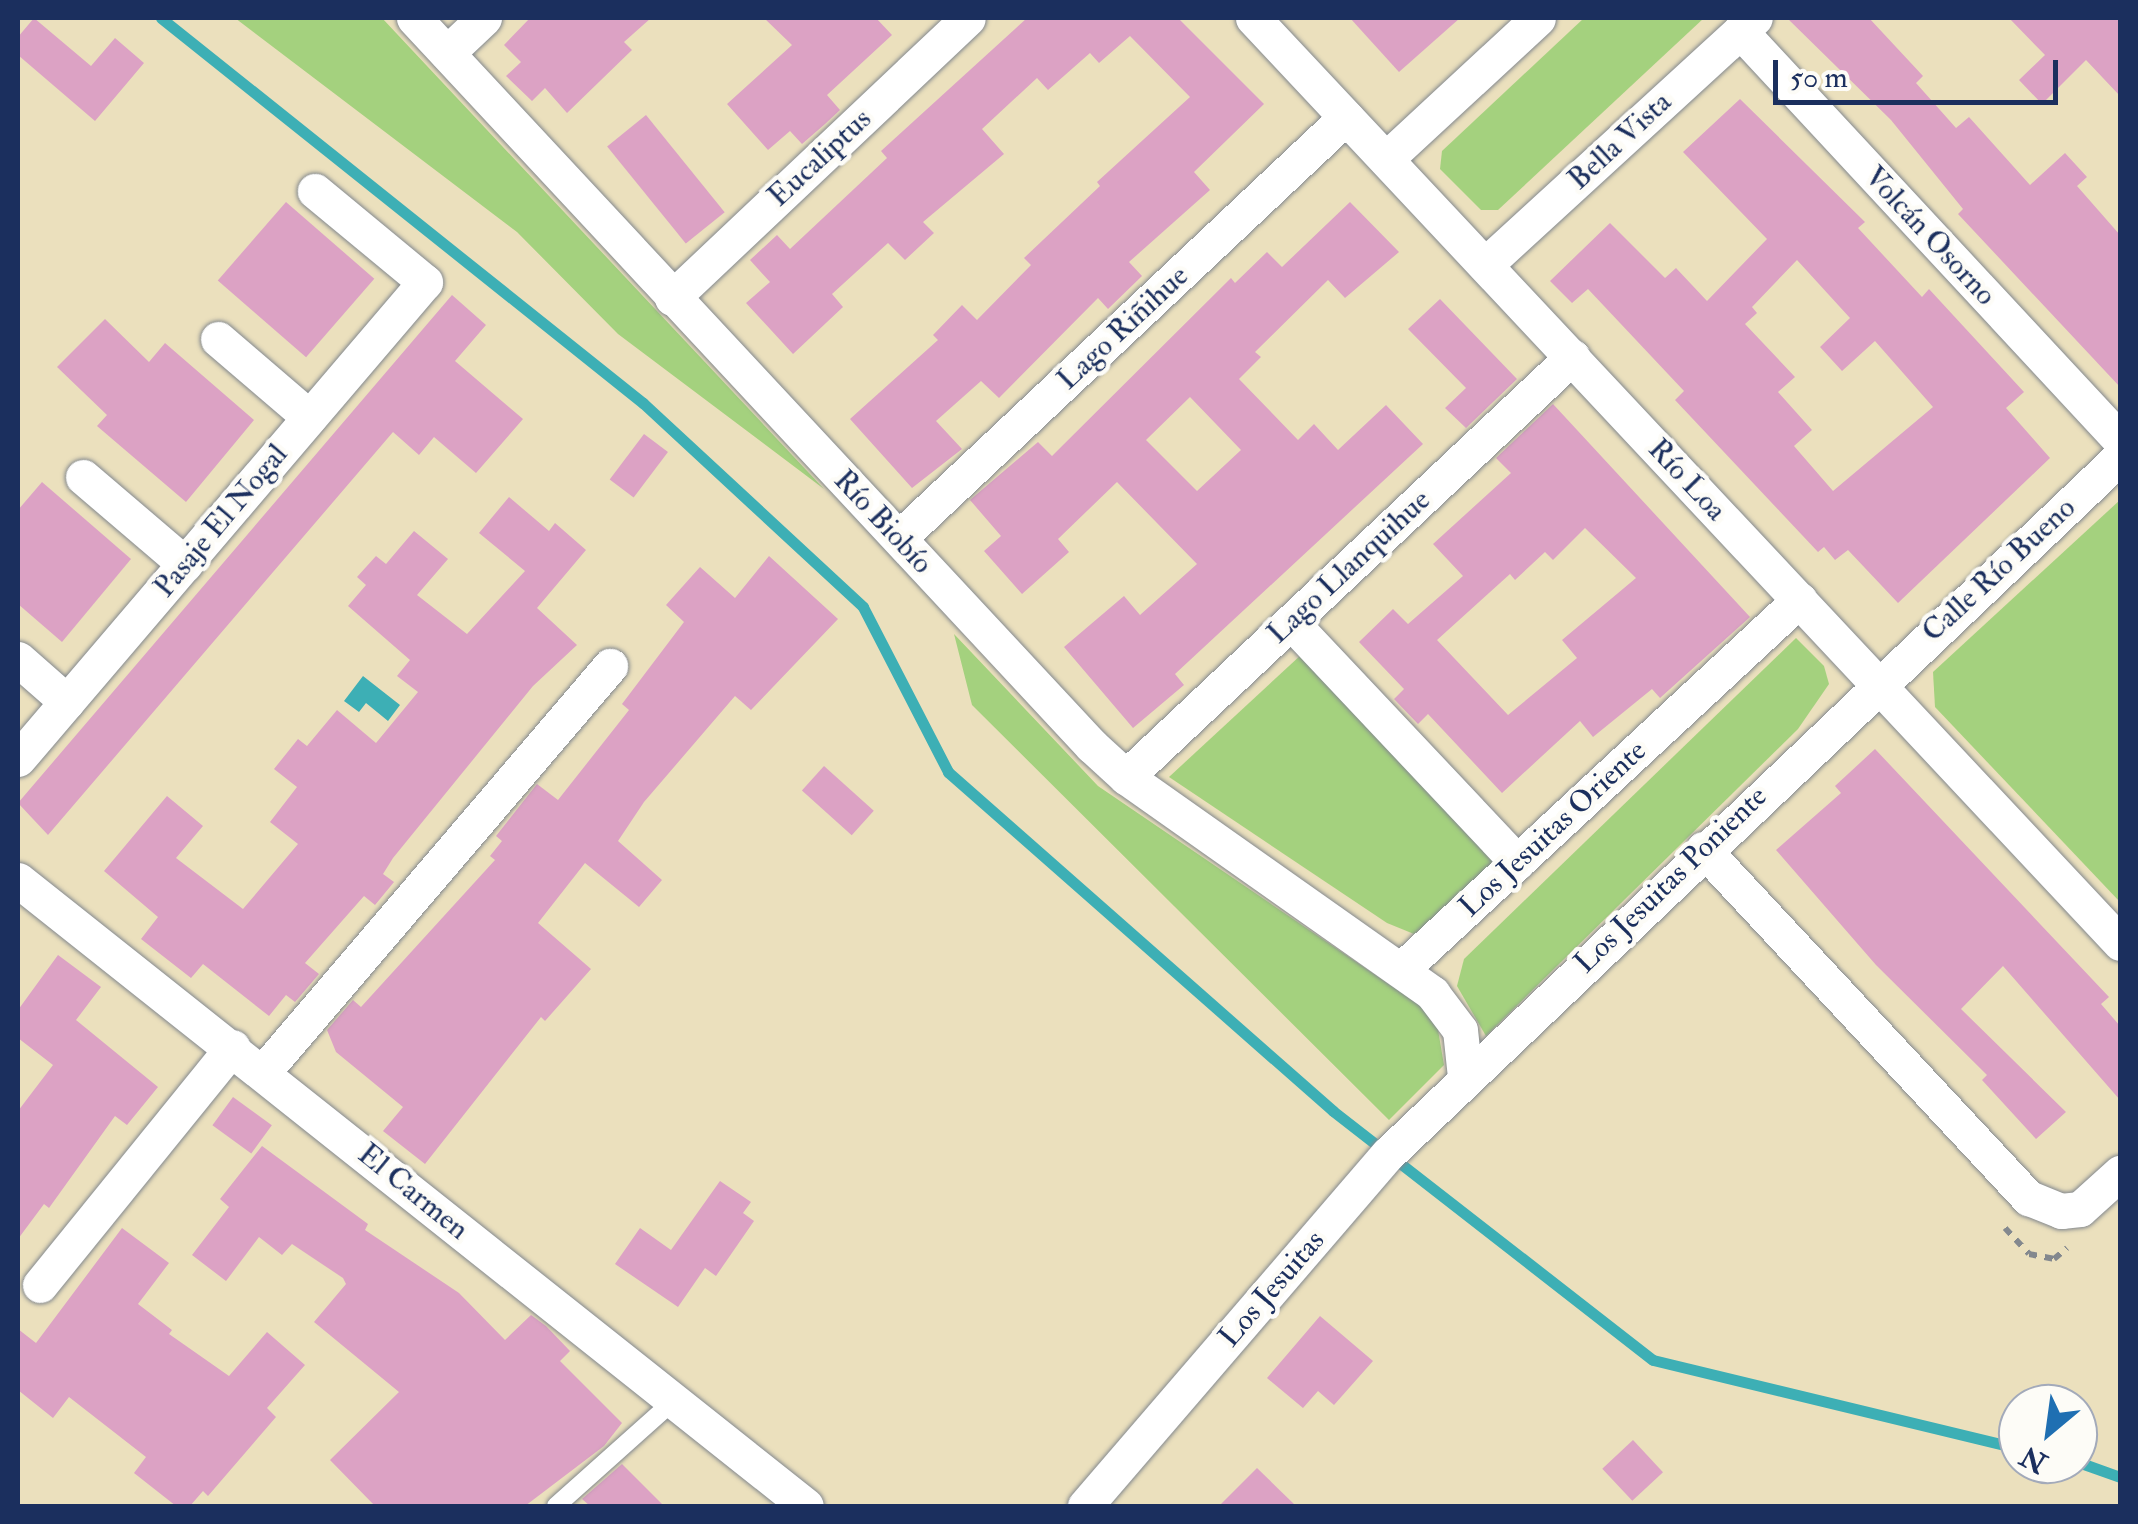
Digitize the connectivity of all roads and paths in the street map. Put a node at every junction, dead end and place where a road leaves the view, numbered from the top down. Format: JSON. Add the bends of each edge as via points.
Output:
{"nodes":[{"id":1,"x":414,"y":18,"type":"edge"},
{"id":2,"x":484,"y":18,"type":"edge"},
{"id":3,"x":968,"y":18,"type":"edge"},
{"id":4,"x":1253,"y":18,"type":"edge"},
{"id":5,"x":1538,"y":18,"type":"edge"},
{"id":6,"x":1747,"y":24,"type":"edge"},
{"id":7,"x":447,"y":52,"type":"junction"},
{"id":8,"x":1346,"y":117,"type":"junction"},
{"id":9,"x":1386,"y":160,"type":"junction"},
{"id":10,"x":315,"y":192,"type":"dead end"},
{"id":11,"x":1485,"y":265,"type":"junction"},
{"id":12,"x":672,"y":298,"type":"junction"},
{"id":13,"x":218,"y":340,"type":"dead end"},
{"id":14,"x":1572,"y":357,"type":"junction"},
{"id":15,"x":309,"y":417,"type":"junction"},
{"id":16,"x":2120,"y":440,"type":"edge"},
{"id":17,"x":2120,"y":457,"type":"edge"},
{"id":18,"x":84,"y":477,"type":"dead end"},
{"id":19,"x":899,"y":538,"type":"junction"},
{"id":20,"x":185,"y":564,"type":"junction"},
{"id":21,"x":1799,"y":600,"type":"junction"},
{"id":22,"x":1291,"y":622,"type":"junction"},
{"id":23,"x":18,"y":659,"type":"edge"},
{"id":24,"x":610,"y":666,"type":"dead end"},
{"id":25,"x":1877,"y":682,"type":"junction"},
{"id":26,"x":67,"y":702,"type":"junction"},
{"id":27,"x":18,"y":760,"type":"edge"},
{"id":28,"x":1126,"y":778,"type":"junction"},
{"id":29,"x":1704,"y":849,"type":"junction"},
{"id":30,"x":1517,"y":862,"type":"junction"},
{"id":31,"x":18,"y":880,"type":"edge"},
{"id":32,"x":2120,"y":943,"type":"edge"},
{"id":33,"x":1404,"y":968,"type":"junction"},
{"id":34,"x":233,"y":1047,"type":"junction"},
{"id":35,"x":264,"y":1071,"type":"junction"},
{"id":36,"x":1465,"y":1078,"type":"junction"},
{"id":37,"x":2120,"y":1173,"type":"edge"},
{"id":38,"x":40,"y":1285,"type":"dead end"},
{"id":39,"x":670,"y":1403,"type":"junction"},
{"id":40,"x":556,"y":1506,"type":"edge"},
{"id":41,"x":806,"y":1506,"type":"edge"},
{"id":42,"x":1085,"y":1506,"type":"edge"}],
"edges":[{"from":1,"to":7,"type":"street","name":"Río Biobío"},
{"from":2,"to":7,"type":"street"},
{"from":3,"to":12,"type":"street","name":"Eucaliptus"},
{"from":4,"to":8,"type":"street","name":"Río Loa"},
{"from":5,"to":9,"type":"street"},
{"from":6,"to":11,"type":"street","name":"Bella Vista"},
{"from":6,"to":16,"type":"street","name":"Volcán Osorno"},
{"from":7,"to":12,"type":"street","name":"Río Biobío"},
{"from":8,"to":9,"type":"street","name":"Río Loa"},
{"from":8,"to":19,"type":"street","name":"Lago Riñihue"},
{"from":9,"to":11,"type":"street","name":"Río Loa"},
{"from":10,"to":15,"type":"street","name":"Pasaje El Nogal","via":[[425,282]]},
{"from":11,"to":14,"type":"street","name":"Río Loa"},
{"from":12,"to":19,"type":"street","name":"Río Biobío"},
{"from":13,"to":15,"type":"street"},
{"from":14,"to":21,"type":"street","name":"Río Loa"},
{"from":14,"to":22,"type":"street","name":"Lago Llanquihue"},
{"from":15,"to":20,"type":"street","name":"Pasaje El Nogal"},
{"from":17,"to":25,"type":"street","name":"Calle Río Bueno"},
{"from":18,"to":20,"type":"street"},
{"from":19,"to":28,"type":"street","name":"Río Biobío"},
{"from":20,"to":26,"type":"street","name":"Pasaje El Nogal"},
{"from":21,"to":25,"type":"street","name":"Río Loa"},
{"from":21,"to":30,"type":"street","name":"Los Jesuitas Oriente"},
{"from":22,"to":28,"type":"street","name":"Lago Llanquihue"},
{"from":22,"to":30,"type":"street"},
{"from":23,"to":26,"type":"street"},
{"from":24,"to":35,"type":"street"},
{"from":25,"to":29,"type":"street","name":"Los Jesuitas Poniente"},
{"from":25,"to":32,"type":"street","name":"Río Loa"},
{"from":26,"to":27,"type":"street","name":"Pasaje El Nogal"},
{"from":28,"to":33,"type":"street","name":"Río Biobío"},
{"from":29,"to":36,"type":"street","name":"Los Jesuitas Poniente"},
{"from":29,"to":37,"type":"street","via":[[2029,1198],[2050,1209],[2080,1209]]},
{"from":30,"to":33,"type":"street","name":"Los Jesuitas Oriente"},
{"from":31,"to":34,"type":"street","name":"El Carmen"},
{"from":33,"to":36,"type":"street","via":[[1460,1030]]},
{"from":34,"to":35,"type":"street","name":"El Carmen"},
{"from":34,"to":38,"type":"street"},
{"from":35,"to":39,"type":"street","name":"El Carmen"},
{"from":36,"to":42,"type":"street","name":"Los Jesuitas","via":[[1362,1183]]},
{"from":39,"to":40,"type":"lane"},
{"from":39,"to":41,"type":"street","name":"El Carmen"}]}
